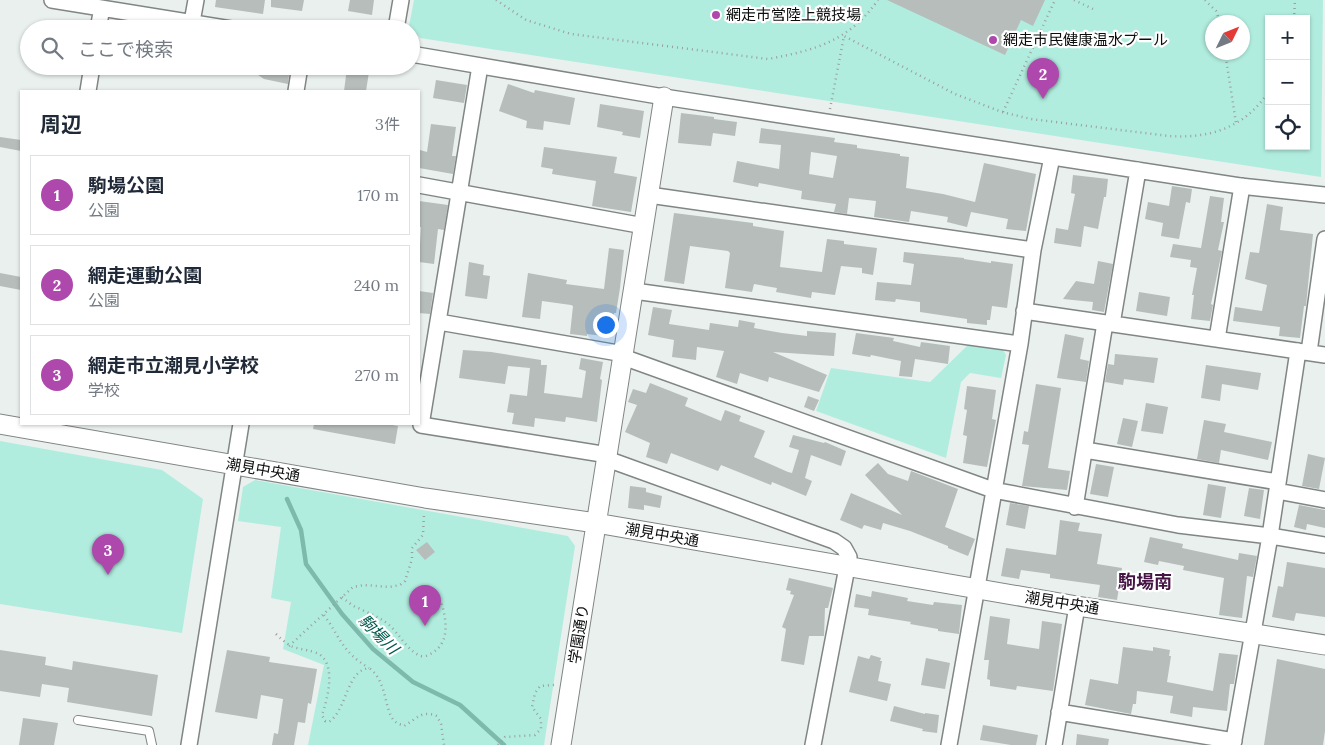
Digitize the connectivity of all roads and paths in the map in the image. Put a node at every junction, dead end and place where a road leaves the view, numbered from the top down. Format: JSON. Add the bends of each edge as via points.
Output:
{"nodes":[{"id":1,"x":52,"y":0,"type":"edge"},
{"id":2,"x":196,"y":0,"type":"edge"},
{"id":3,"x":401,"y":0,"type":"edge"},
{"id":4,"x":496,"y":0,"type":"edge"},
{"id":5,"x":878,"y":0,"type":"edge"},
{"id":6,"x":1055,"y":0,"type":"edge"},
{"id":7,"x":1074,"y":0,"type":"edge"},
{"id":8,"x":1205,"y":0,"type":"edge"},
{"id":9,"x":1295,"y":0,"type":"edge"},
{"id":10,"x":102,"y":8,"type":"junction"},
{"id":11,"x":1093,"y":9,"type":"dead end"},
{"id":12,"x":1217,"y":15,"type":"edge"},
{"id":13,"x":1294,"y":15,"type":"edge"},
{"id":14,"x":100,"y":20,"type":"edge"},
{"id":15,"x":179,"y":20,"type":"edge"},
{"id":16,"x":192,"y":20,"type":"edge"},
{"id":17,"x":398,"y":20,"type":"edge"},
{"id":18,"x":844,"y":36,"type":"junction"},
{"id":19,"x":420,"y":56,"type":"edge"},
{"id":20,"x":1226,"y":60,"type":"edge"},
{"id":21,"x":480,"y":66,"type":"junction"},
{"id":22,"x":91,"y":75,"type":"edge"},
{"id":23,"x":299,"y":75,"type":"edge"},
{"id":24,"x":88,"y":90,"type":"edge"},
{"id":25,"x":296,"y":90,"type":"edge"},
{"id":26,"x":1265,"y":96,"type":"edge"},
{"id":27,"x":664,"y":97,"type":"junction"},
{"id":28,"x":1002,"y":112,"type":"junction"},
{"id":29,"x":827,"y":122,"type":"junction"},
{"id":30,"x":1236,"y":124,"type":"junction"},
{"id":31,"x":1052,"y":157,"type":"junction"},
{"id":32,"x":1138,"y":170,"type":"junction"},
{"id":33,"x":420,"y":185,"type":"edge"},
{"id":34,"x":1242,"y":186,"type":"junction"},
{"id":35,"x":460,"y":192,"type":"junction"},
{"id":36,"x":649,"y":195,"type":"junction"},
{"id":37,"x":1325,"y":196,"type":"edge"},
{"id":38,"x":644,"y":226,"type":"junction"},
{"id":39,"x":1325,"y":239,"type":"edge"},
{"id":40,"x":1033,"y":250,"type":"junction"},
{"id":41,"x":634,"y":291,"type":"junction"},
{"id":42,"x":1024,"y":311,"type":"junction"},
{"id":43,"x":439,"y":322,"type":"junction"},
{"id":44,"x":1108,"y":323,"type":"junction"},
{"id":45,"x":1217,"y":339,"type":"junction"},
{"id":46,"x":1020,"y":344,"type":"junction"},
{"id":47,"x":1303,"y":351,"type":"junction"},
{"id":48,"x":624,"y":355,"type":"junction"},
{"id":49,"x":1325,"y":355,"type":"edge"},
{"id":50,"x":0,"y":424,"type":"edge"},
{"id":51,"x":240,"y":425,"type":"edge"},
{"id":52,"x":32,"y":427,"type":"edge"},
{"id":53,"x":1084,"y":450,"type":"junction"},
{"id":54,"x":608,"y":457,"type":"junction"},
{"id":55,"x":234,"y":465,"type":"junction"},
{"id":56,"x":1277,"y":487,"type":"junction"},
{"id":57,"x":993,"y":490,"type":"junction"},
{"id":58,"x":425,"y":498,"type":"junction"},
{"id":59,"x":1325,"y":500,"type":"edge"},
{"id":60,"x":1075,"y":507,"type":"junction"},
{"id":61,"x":596,"y":523,"type":"junction"},
{"id":62,"x":1270,"y":536,"type":"junction"},
{"id":63,"x":1325,"y":545,"type":"edge"},
{"id":64,"x":847,"y":566,"type":"junction"},
{"id":65,"x":976,"y":589,"type":"junction"},
{"id":66,"x":342,"y":597,"type":"junction"},
{"id":67,"x":441,"y":601,"type":"dead end"},
{"id":68,"x":1078,"y":606,"type":"junction"},
{"id":69,"x":324,"y":615,"type":"junction"},
{"id":70,"x":1252,"y":633,"type":"junction"},
{"id":71,"x":276,"y":634,"type":"dead end"},
{"id":72,"x":1325,"y":645,"type":"edge"},
{"id":73,"x":288,"y":646,"type":"junction"},
{"id":74,"x":369,"y":668,"type":"junction"},
{"id":75,"x":570,"y":689,"type":"junction"},
{"id":76,"x":1059,"y":712,"type":"junction"},
{"id":77,"x":78,"y":720,"type":"dead end"},
{"id":78,"x":1234,"y":743,"type":"edge"},
{"id":79,"x":498,"y":744,"type":"edge"},
{"id":80,"x":152,"y":745,"type":"edge"},
{"id":81,"x":188,"y":745,"type":"edge"},
{"id":82,"x":444,"y":745,"type":"edge"},
{"id":83,"x":562,"y":745,"type":"edge"},
{"id":84,"x":813,"y":745,"type":"edge"},
{"id":85,"x":949,"y":745,"type":"edge"},
{"id":86,"x":1054,"y":745,"type":"edge"}],
"edges":[{"from":1,"to":10,"type":"street"},
{"from":2,"to":16,"type":"street"},
{"from":3,"to":17,"type":"street"},
{"from":4,"to":18,"type":"path","via":[[526,20],[571,34],[768,59],[818,47]]},
{"from":5,"to":18,"type":"path"},
{"from":6,"to":28,"type":"path"},
{"from":7,"to":11,"type":"path"},
{"from":8,"to":12,"type":"path"},
{"from":9,"to":13,"type":"path"},
{"from":10,"to":14,"type":"street"},
{"from":10,"to":15,"type":"street"},
{"from":18,"to":28,"type":"path","via":[[954,94]]},
{"from":18,"to":29,"type":"path"},
{"from":19,"to":21,"type":"street"},
{"from":20,"to":30,"type":"path"},
{"from":21,"to":27,"type":"street"},
{"from":21,"to":35,"type":"street"},
{"from":22,"to":24,"type":"street"},
{"from":23,"to":25,"type":"street"},
{"from":26,"to":30,"type":"path"},
{"from":27,"to":29,"type":"street"},
{"from":27,"to":36,"type":"street","name":"学園通り"},
{"from":28,"to":30,"type":"path","via":[[1031,119],[1187,137],[1207,135]]},
{"from":29,"to":31,"type":"street"},
{"from":31,"to":32,"type":"street"},
{"from":31,"to":40,"type":"street"},
{"from":32,"to":34,"type":"street"},
{"from":32,"to":44,"type":"street"},
{"from":33,"to":35,"type":"street"},
{"from":34,"to":37,"type":"street"},
{"from":34,"to":45,"type":"street"},
{"from":35,"to":38,"type":"street"},
{"from":35,"to":43,"type":"street"},
{"from":36,"to":38,"type":"street","name":"学園通り"},
{"from":36,"to":40,"type":"street"},
{"from":38,"to":41,"type":"street","name":"学園通り"},
{"from":39,"to":47,"type":"street"},
{"from":40,"to":42,"type":"street"},
{"from":41,"to":46,"type":"street"},
{"from":41,"to":48,"type":"street","name":"学園通り"},
{"from":42,"to":44,"type":"street"},
{"from":42,"to":46,"type":"street"},
{"from":43,"to":48,"type":"street"},
{"from":43,"to":54,"type":"street","via":[[422,424]]},
{"from":44,"to":45,"type":"street"},
{"from":44,"to":53,"type":"street"},
{"from":45,"to":47,"type":"street"},
{"from":46,"to":57,"type":"street"},
{"from":47,"to":49,"type":"street"},
{"from":47,"to":56,"type":"street"},
{"from":48,"to":54,"type":"street","name":"学園通り"},
{"from":48,"to":57,"type":"street"},
{"from":50,"to":52,"type":"street","name":"潮見中央通"},
{"from":51,"to":55,"type":"street"},
{"from":52,"to":55,"type":"street","name":"潮見中央通"},
{"from":53,"to":56,"type":"street"},
{"from":53,"to":60,"type":"street"},
{"from":54,"to":61,"type":"street","name":"学園通り"},
{"from":54,"to":64,"type":"street","via":[[834,541],[849,556]]},
{"from":55,"to":58,"type":"street","name":"潮見中央通"},
{"from":55,"to":81,"type":"street"},
{"from":56,"to":59,"type":"street"},
{"from":56,"to":62,"type":"street"},
{"from":57,"to":60,"type":"street"},
{"from":57,"to":65,"type":"street"},
{"from":58,"to":61,"type":"street","name":"潮見中央通"},
{"from":58,"to":66,"type":"path","via":[[423,536],[412,548],[405,581],[389,587],[353,587]]},
{"from":60,"to":62,"type":"street","via":[[1178,525]]},
{"from":61,"to":64,"type":"street","name":"潮見中央通"},
{"from":61,"to":75,"type":"street","name":"学園通り"},
{"from":62,"to":63,"type":"street"},
{"from":62,"to":70,"type":"street"},
{"from":64,"to":65,"type":"street","name":"潮見中央通"},
{"from":64,"to":84,"type":"street"},
{"from":65,"to":68,"type":"street","name":"潮見中央通"},
{"from":65,"to":85,"type":"street"},
{"from":66,"to":67,"type":"path","via":[[357,608],[377,616],[421,656],[436,651],[446,631]]},
{"from":66,"to":69,"type":"path"},
{"from":68,"to":70,"type":"street","name":"潮見中央通"},
{"from":68,"to":76,"type":"street"},
{"from":69,"to":73,"type":"path"},
{"from":69,"to":74,"type":"path","via":[[341,644]]},
{"from":70,"to":72,"type":"street","name":"潮見中央通"},
{"from":70,"to":78,"type":"street"},
{"from":71,"to":73,"type":"path"},
{"from":73,"to":74,"type":"path","via":[[316,652],[330,669],[322,715],[325,721],[334,718],[342,707],[356,674]]},
{"from":74,"to":82,"type":"path","via":[[382,682],[392,718],[397,724],[404,726],[428,713],[437,716]]},
{"from":75,"to":79,"type":"path","via":[[540,686],[532,707],[541,719],[541,729],[535,735],[505,737]]},
{"from":75,"to":83,"type":"street","name":"学園通り"},
{"from":76,"to":78,"type":"street"},
{"from":76,"to":86,"type":"street"},
{"from":77,"to":80,"type":"lane","via":[[149,731]]}]}
